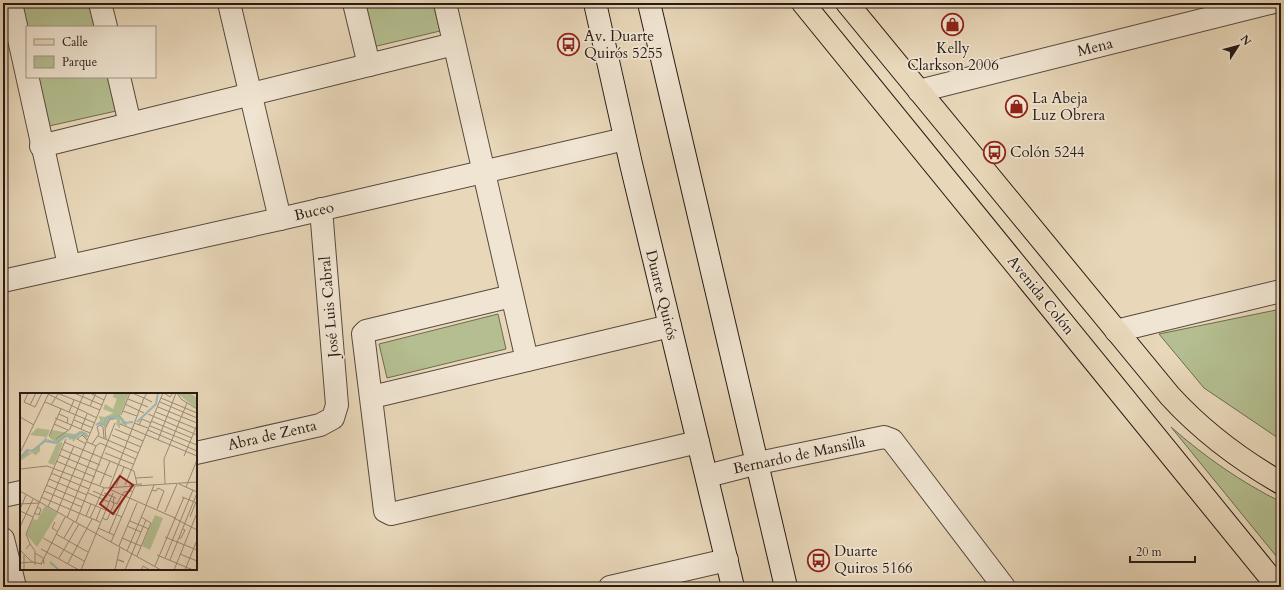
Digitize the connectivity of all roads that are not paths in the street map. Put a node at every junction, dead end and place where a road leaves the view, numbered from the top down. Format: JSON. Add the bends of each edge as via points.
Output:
{"nodes":[{"id":1,"x":11,"y":3,"type":"edge"},
{"id":2,"x":100,"y":3,"type":"edge"},
{"id":3,"x":229,"y":3,"type":"edge"},
{"id":4,"x":354,"y":3,"type":"edge"},
{"id":5,"x":445,"y":3,"type":"edge"},
{"id":6,"x":595,"y":3,"type":"edge"},
{"id":7,"x":649,"y":3,"type":"edge"},
{"id":8,"x":803,"y":3,"type":"edge"},
{"id":9,"x":847,"y":3,"type":"edge"},
{"id":10,"x":1270,"y":3,"type":"edge"},
{"id":11,"x":106,"y":26,"type":"edge"},
{"id":12,"x":454,"y":44,"type":"junction"},
{"id":13,"x":368,"y":65,"type":"junction"},
{"id":14,"x":26,"y":72,"type":"edge"},
{"id":15,"x":27,"y":78,"type":"edge"},
{"id":16,"x":119,"y":78,"type":"edge"},
{"id":17,"x":919,"y":91,"type":"junction"},
{"id":18,"x":251,"y":94,"type":"junction"},
{"id":19,"x":130,"y":124,"type":"junction"},
{"id":20,"x":625,"y":138,"type":"junction"},
{"id":21,"x":42,"y":146,"type":"junction"},
{"id":22,"x":484,"y":172,"type":"junction"},
{"id":23,"x":321,"y":210,"type":"junction"},
{"id":24,"x":280,"y":219,"type":"junction"},
{"id":25,"x":69,"y":265,"type":"junction"},
{"id":26,"x":3,"y":281,"type":"edge"},
{"id":27,"x":1281,"y":291,"type":"edge"},
{"id":28,"x":512,"y":296,"type":"junction"},
{"id":29,"x":670,"y":326,"type":"junction"},
{"id":30,"x":1116,"y":331,"type":"junction"},
{"id":31,"x":527,"y":360,"type":"junction"},
{"id":32,"x":372,"y":397,"type":"junction"},
{"id":33,"x":337,"y":405,"type":"joint"},
{"id":34,"x":698,"y":442,"type":"junction"},
{"id":35,"x":197,"y":453,"type":"edge"},
{"id":36,"x":758,"y":463,"type":"junction"},
{"id":37,"x":707,"y":476,"type":"junction"},
{"id":38,"x":1281,"y":483,"type":"edge"},
{"id":39,"x":20,"y":492,"type":"edge"},
{"id":40,"x":3,"y":496,"type":"edge"},
{"id":41,"x":3,"y":539,"type":"edge"},
{"id":42,"x":726,"y":560,"type":"junction"},
{"id":43,"x":15,"y":587,"type":"edge"},
{"id":44,"x":610,"y":587,"type":"edge"},
{"id":45,"x":734,"y":587,"type":"edge"},
{"id":46,"x":786,"y":587,"type":"edge"},
{"id":47,"x":1004,"y":587,"type":"edge"},
{"id":48,"x":1278,"y":587,"type":"edge"}],
"edges":[{"from":1,"to":14,"type":"street"},
{"from":2,"to":11,"type":"street"},
{"from":3,"to":18,"type":"street"},
{"from":4,"to":13,"type":"street"},
{"from":5,"to":12,"type":"street"},
{"from":6,"to":20,"type":"street","name":"Duarte Quirós"},
{"from":7,"to":36,"type":"street"},
{"from":8,"to":48,"type":"main road","name":"Avenida Colón"},
{"from":9,"to":17,"type":"main road"},
{"from":10,"to":17,"type":"street","name":"Mena"},
{"from":12,"to":13,"type":"street"},
{"from":12,"to":22,"type":"street"},
{"from":13,"to":18,"type":"street"},
{"from":15,"to":21,"type":"street"},
{"from":16,"to":19,"type":"street"},
{"from":17,"to":30,"type":"main road"},
{"from":18,"to":19,"type":"street"},
{"from":18,"to":24,"type":"street"},
{"from":19,"to":21,"type":"street"},
{"from":20,"to":22,"type":"street","name":"Buceo"},
{"from":20,"to":29,"type":"street","name":"Duarte Quirós"},
{"from":21,"to":25,"type":"street"},
{"from":22,"to":23,"type":"street","name":"Buceo"},
{"from":22,"to":28,"type":"street"},
{"from":23,"to":24,"type":"street","name":"Buceo"},
{"from":23,"to":33,"type":"street","name":"José Luis Cabral"},
{"from":24,"to":25,"type":"street","name":"Buceo"},
{"from":25,"to":26,"type":"street","name":"Buceo"},
{"from":27,"to":30,"type":"street"},
{"from":28,"to":31,"type":"street"},
{"from":28,"to":32,"type":"street","via":[[366,331],[363,334]]},
{"from":29,"to":31,"type":"street"},
{"from":29,"to":34,"type":"street","name":"Duarte Quirós"},
{"from":30,"to":38,"type":"main road","via":[[1194,422],[1239,458]]},
{"from":31,"to":32,"type":"street"},
{"from":32,"to":34,"type":"street","via":[[385,511],[391,514]]},
{"from":33,"to":35,"type":"street","name":"Abra de Zenta","via":[[332,418],[320,425]]},
{"from":34,"to":37,"type":"street","name":"Duarte Quirós"},
{"from":36,"to":37,"type":"street","name":"Bernardo de Mansilla"},
{"from":36,"to":46,"type":"street"},
{"from":36,"to":47,"type":"street","name":"Bernardo de Mansilla","via":[[884,437],[892,440]]},
{"from":37,"to":42,"type":"street","name":"Duarte Quirós"},
{"from":39,"to":40,"type":"street"},
{"from":41,"to":43,"type":"street"},
{"from":42,"to":44,"type":"street"},
{"from":42,"to":45,"type":"street","name":"Duarte Quirós"}]}
